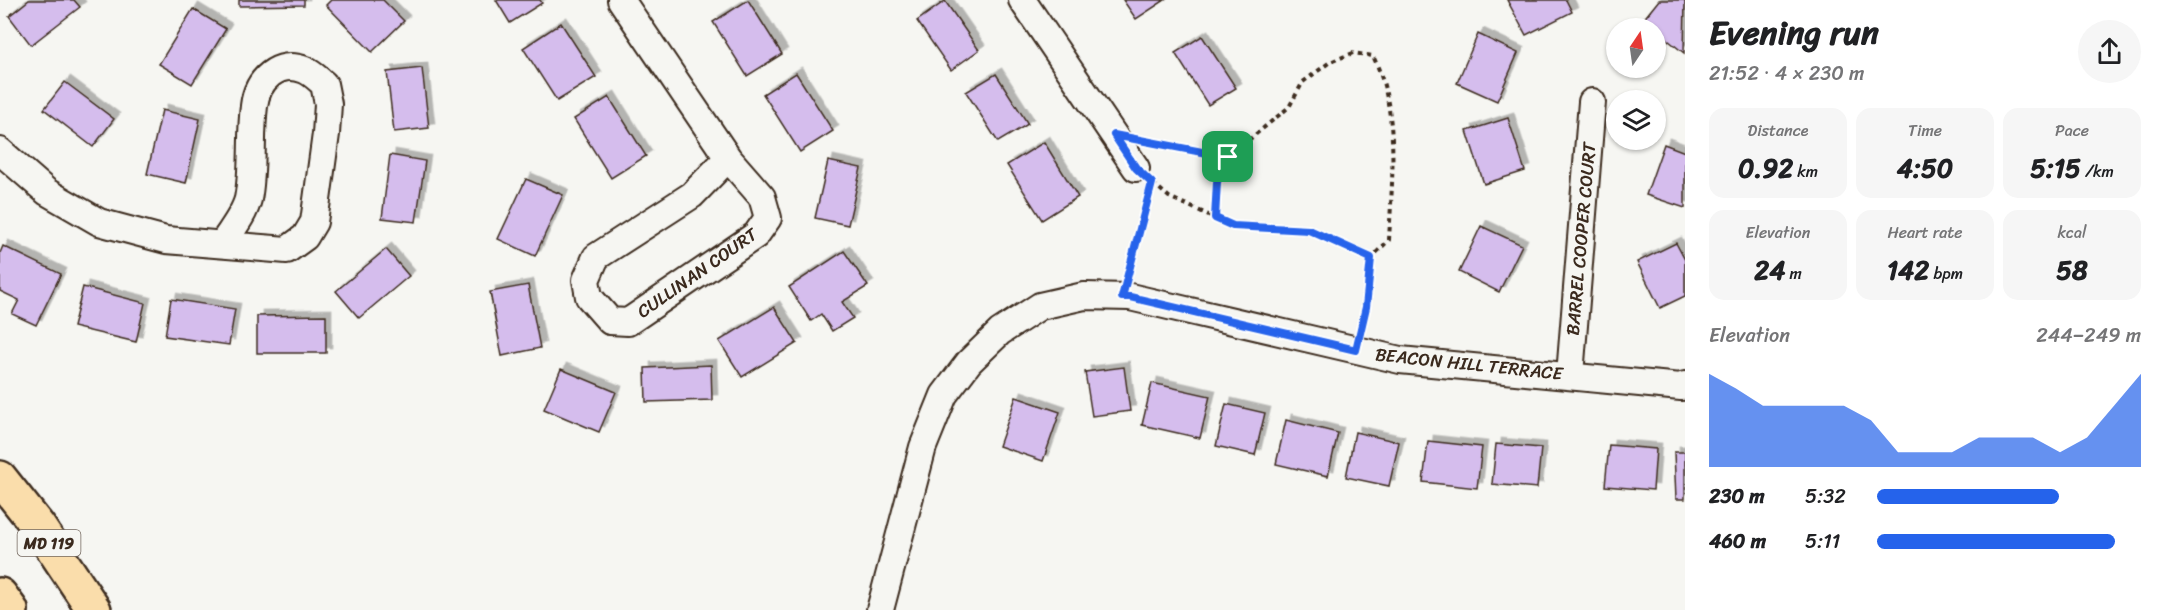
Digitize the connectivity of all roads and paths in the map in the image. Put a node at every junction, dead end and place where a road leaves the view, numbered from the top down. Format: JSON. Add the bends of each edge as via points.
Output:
{"nodes":[{"id":1,"x":621,"y":0,"type":"edge"},
{"id":2,"x":1022,"y":0,"type":"edge"},
{"id":3,"x":1592,"y":102,"type":"dead end"},
{"id":4,"x":1114,"y":135,"type":"junction"},
{"id":5,"x":0,"y":151,"type":"edge"},
{"id":6,"x":1228,"y":157,"type":"junction"},
{"id":7,"x":728,"y":159,"type":"junction"},
{"id":8,"x":1136,"y":168,"type":"dead end"},
{"id":9,"x":1215,"y":218,"type":"junction"},
{"id":10,"x":223,"y":243,"type":"junction"},
{"id":11,"x":1371,"y":258,"type":"junction"},
{"id":12,"x":1122,"y":297,"type":"junction"},
{"id":13,"x":1356,"y":350,"type":"junction"},
{"id":14,"x":1570,"y":375,"type":"junction"},
{"id":15,"x":1685,"y":386,"type":"edge"},
{"id":16,"x":0,"y":478,"type":"edge"},
{"id":17,"x":0,"y":595,"type":"edge"},
{"id":18,"x":11,"y":610,"type":"edge"},
{"id":19,"x":94,"y":610,"type":"edge"},
{"id":20,"x":880,"y":610,"type":"edge"}],
"edges":[{"from":1,"to":7,"type":"street","name":"CULLINAN COURT"},
{"from":2,"to":4,"type":"street"},
{"from":3,"to":14,"type":"street","name":"BARREL COOPER COURT"},
{"from":4,"to":6,"type":"path"},
{"from":4,"to":8,"type":"street"},
{"from":5,"to":10,"type":"street","via":[[47,192],[99,222],[166,240]]},
{"from":6,"to":9,"type":"path","via":[[1217,182]]},
{"from":6,"to":11,"type":"path","via":[[1289,106],[1303,82],[1330,62],[1353,53],[1373,56],[1390,111],[1393,176],[1389,240]]},
{"from":7,"to":7,"type":"street","name":"CULLINAN COURT","via":[[692,195],[596,257],[586,280],[588,297],[610,321],[628,321],[756,235],[768,218],[762,197]]},
{"from":9,"to":11,"type":"path","via":[[1233,226],[1309,230]]},
{"from":9,"to":12,"type":"path","via":[[1169,197],[1152,183]]},
{"from":10,"to":10,"type":"street","via":[[248,198],[254,104],[262,82],[274,69],[290,66],[306,70],[324,84],[327,104],[314,222],[305,237],[287,250]]},
{"from":11,"to":13,"type":"path"},
{"from":12,"to":13,"type":"street","name":"BEACON HILL TERRACE"},
{"from":12,"to":20,"type":"street","name":"BEACON HILL TERRACE","via":[[1084,297],[1040,306],[1000,332],[969,362],[944,395],[923,447]]},
{"from":13,"to":14,"type":"street","name":"BEACON HILL TERRACE","via":[[1400,360]]},
{"from":14,"to":15,"type":"street","name":"BEACON HILL TERRACE"},
{"from":16,"to":19,"type":"main road","number":"MD 119","via":[[38,526]]},
{"from":17,"to":18,"type":"main road"}]}
